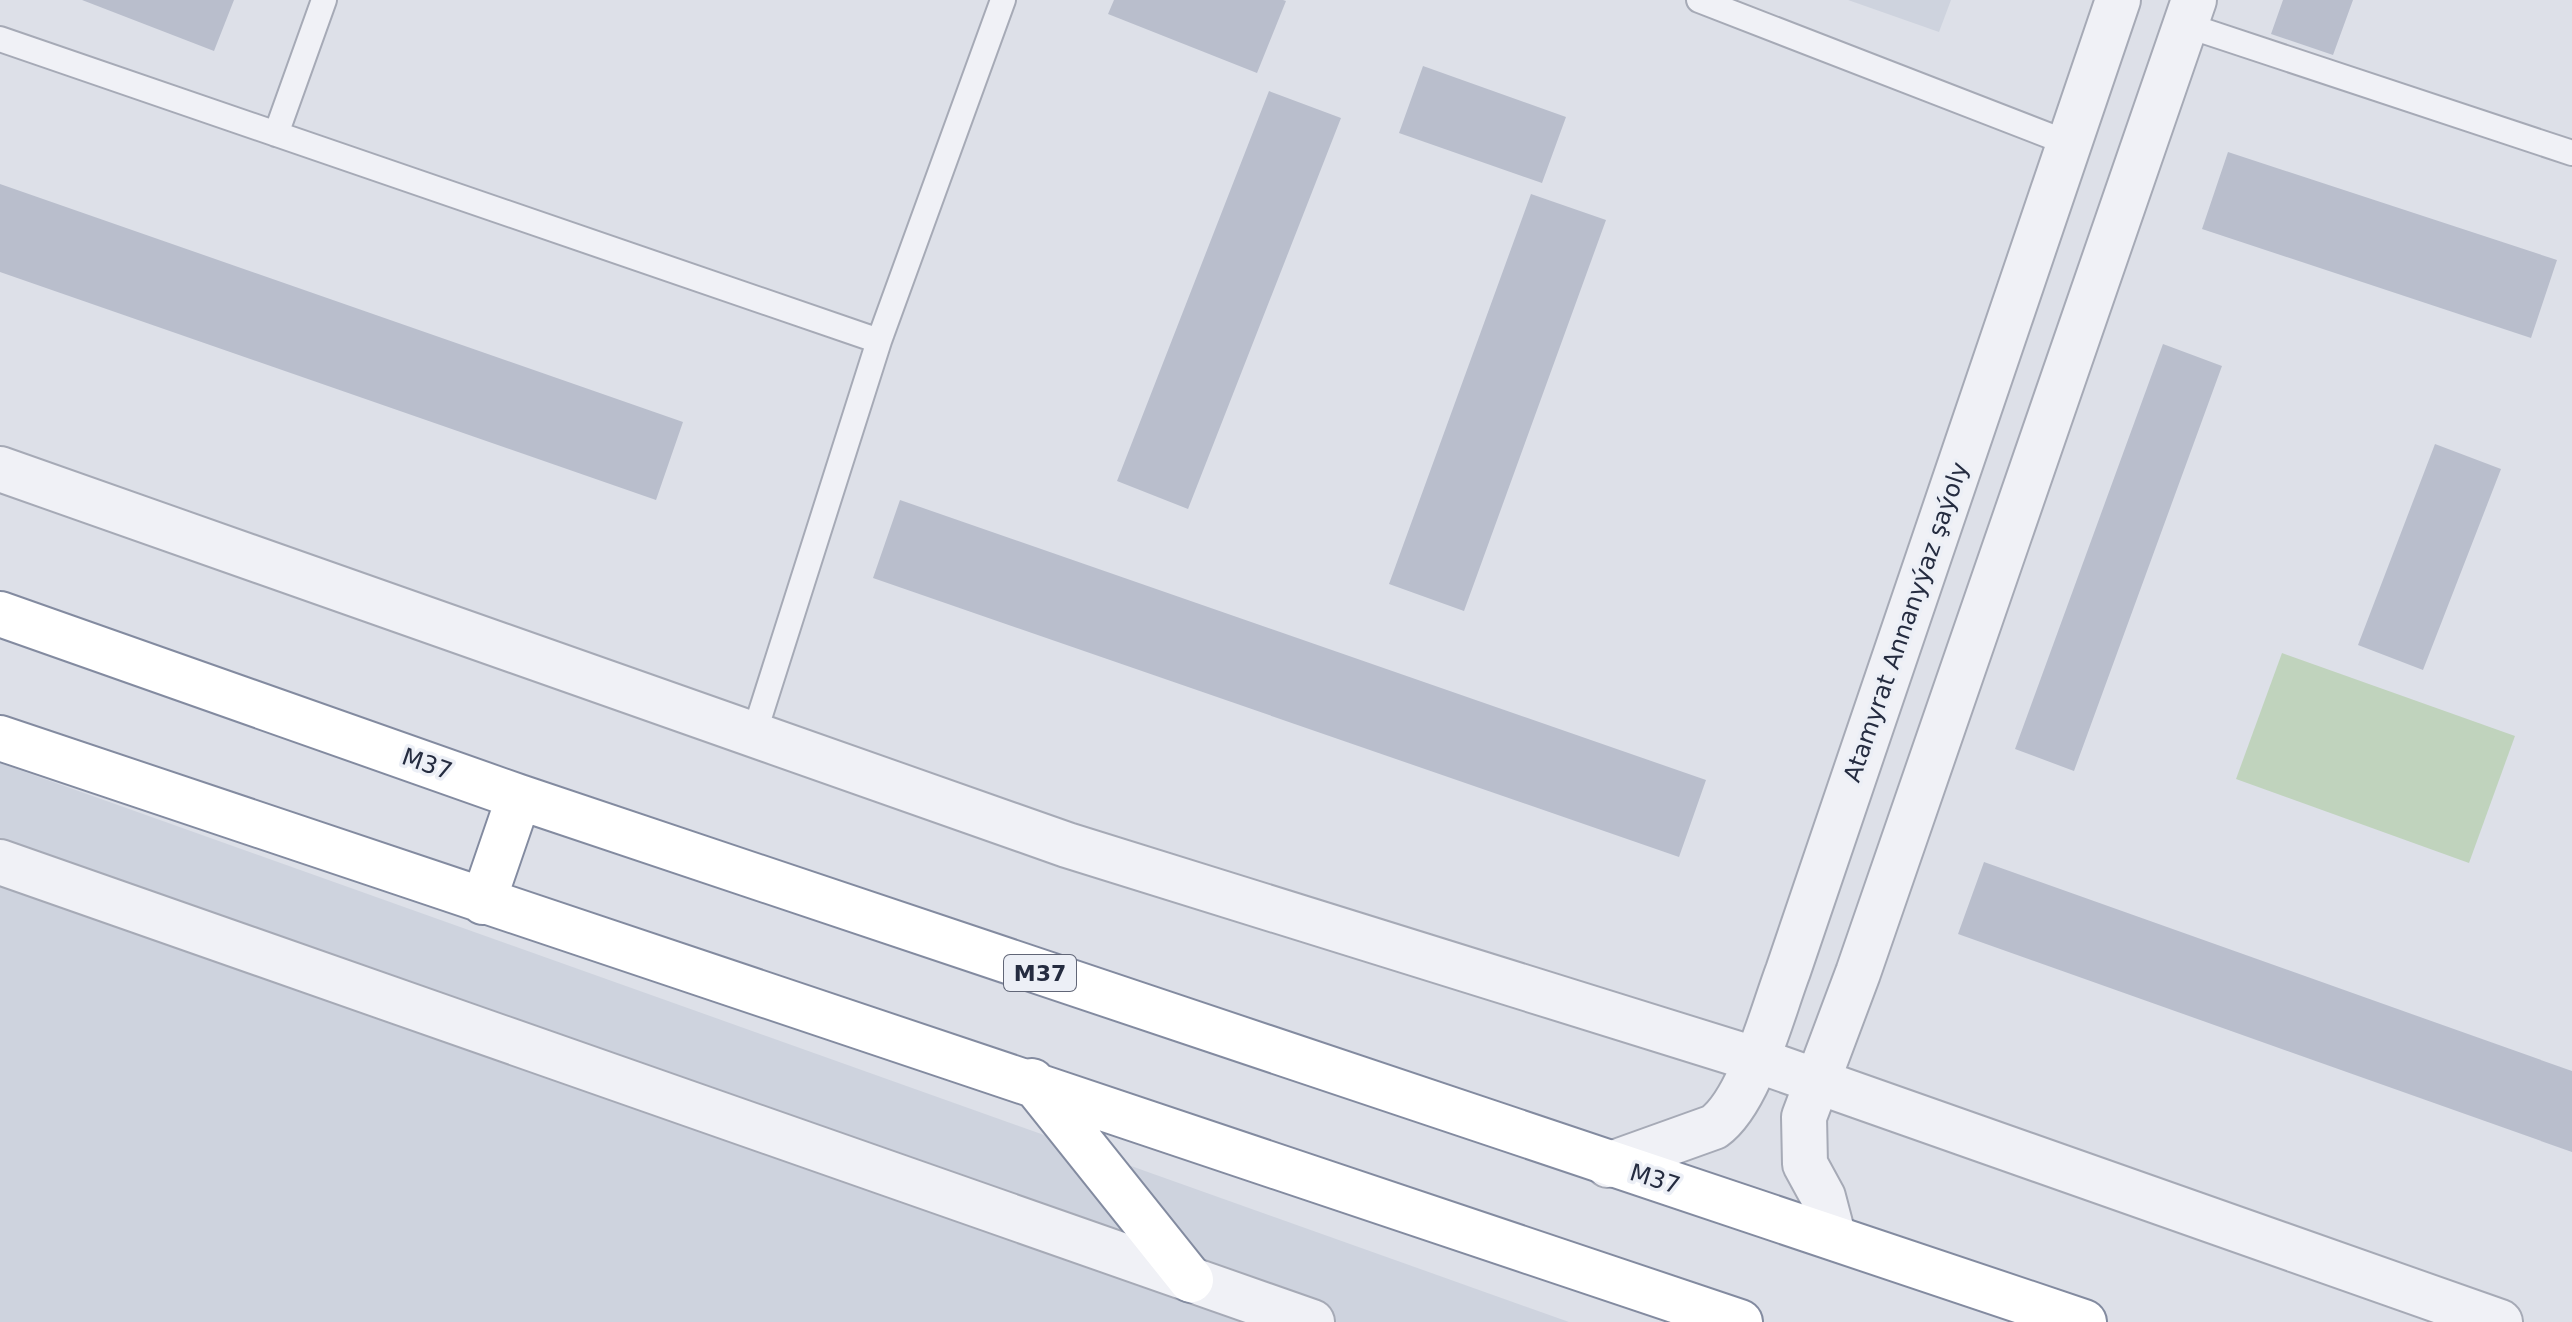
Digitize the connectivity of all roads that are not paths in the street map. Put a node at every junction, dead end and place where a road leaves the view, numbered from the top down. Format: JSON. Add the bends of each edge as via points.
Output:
{"nodes":[{"id":1,"x":324,"y":0,"type":"edge"},
{"id":2,"x":1003,"y":0,"type":"edge"},
{"id":3,"x":1699,"y":0,"type":"edge"},
{"id":4,"x":2118,"y":0,"type":"edge"},
{"id":5,"x":2190,"y":12,"type":"edge"},
{"id":6,"x":0,"y":39,"type":"edge"},
{"id":7,"x":276,"y":134,"type":"junction"},
{"id":8,"x":2068,"y":143,"type":"junction"},
{"id":9,"x":2572,"y":153,"type":"edge"},
{"id":10,"x":879,"y":341,"type":"junction"},
{"id":11,"x":0,"y":469,"type":"edge"},
{"id":12,"x":0,"y":614,"type":"edge"},
{"id":13,"x":754,"y":734,"type":"junction"},
{"id":14,"x":0,"y":738,"type":"edge"},
{"id":15,"x":519,"y":797,"type":"junction"},
{"id":16,"x":0,"y":862,"type":"edge"},
{"id":17,"x":483,"y":902,"type":"junction"},
{"id":18,"x":1754,"y":1059,"type":"junction"},
{"id":19,"x":1032,"y":1081,"type":"junction"},
{"id":20,"x":1814,"y":1084,"type":"junction"},
{"id":21,"x":1608,"y":1165,"type":"junction"},
{"id":22,"x":1833,"y":1235,"type":"junction"},
{"id":23,"x":1191,"y":1280,"type":"junction"},
{"id":24,"x":1312,"y":1322,"type":"edge"},
{"id":25,"x":1740,"y":1322,"type":"edge"},
{"id":26,"x":2084,"y":1322,"type":"edge"},
{"id":27,"x":2500,"y":1322,"type":"edge"}],
"edges":[{"from":1,"to":7,"type":"lane"},
{"from":2,"to":10,"type":"lane"},
{"from":3,"to":8,"type":"lane"},
{"from":4,"to":8,"type":"street","name":"Atamyrat Annanyýaz şaýoly"},
{"from":5,"to":9,"type":"lane"},
{"from":5,"to":20,"type":"street","via":[[1858,973]]},
{"from":6,"to":7,"type":"lane"},
{"from":7,"to":10,"type":"lane"},
{"from":8,"to":18,"type":"street","name":"Atamyrat Annanyýaz şaýoly"},
{"from":10,"to":13,"type":"lane"},
{"from":11,"to":13,"type":"street"},
{"from":12,"to":15,"type":"highway","name":"M37","number":"M37"},
{"from":13,"to":18,"type":"street","via":[[1067,845]]},
{"from":14,"to":17,"type":"highway"},
{"from":15,"to":17,"type":"highway"},
{"from":15,"to":21,"type":"highway","name":"M37","number":"M37"},
{"from":16,"to":23,"type":"street"},
{"from":17,"to":19,"type":"highway"},
{"from":18,"to":20,"type":"street"},
{"from":18,"to":21,"type":"street","name":"Atamyrat Annanyýaz şaýoly","via":[[1742,1096],[1714,1127]]},
{"from":19,"to":23,"type":"highway"},
{"from":19,"to":25,"type":"highway"},
{"from":20,"to":22,"type":"street","via":[[1804,1117],[1805,1164],[1823,1197]]},
{"from":20,"to":27,"type":"street"},
{"from":21,"to":22,"type":"highway","name":"M37","number":"M37"},
{"from":22,"to":26,"type":"highway","name":"M37","number":"M37"},
{"from":23,"to":24,"type":"street"}]}
